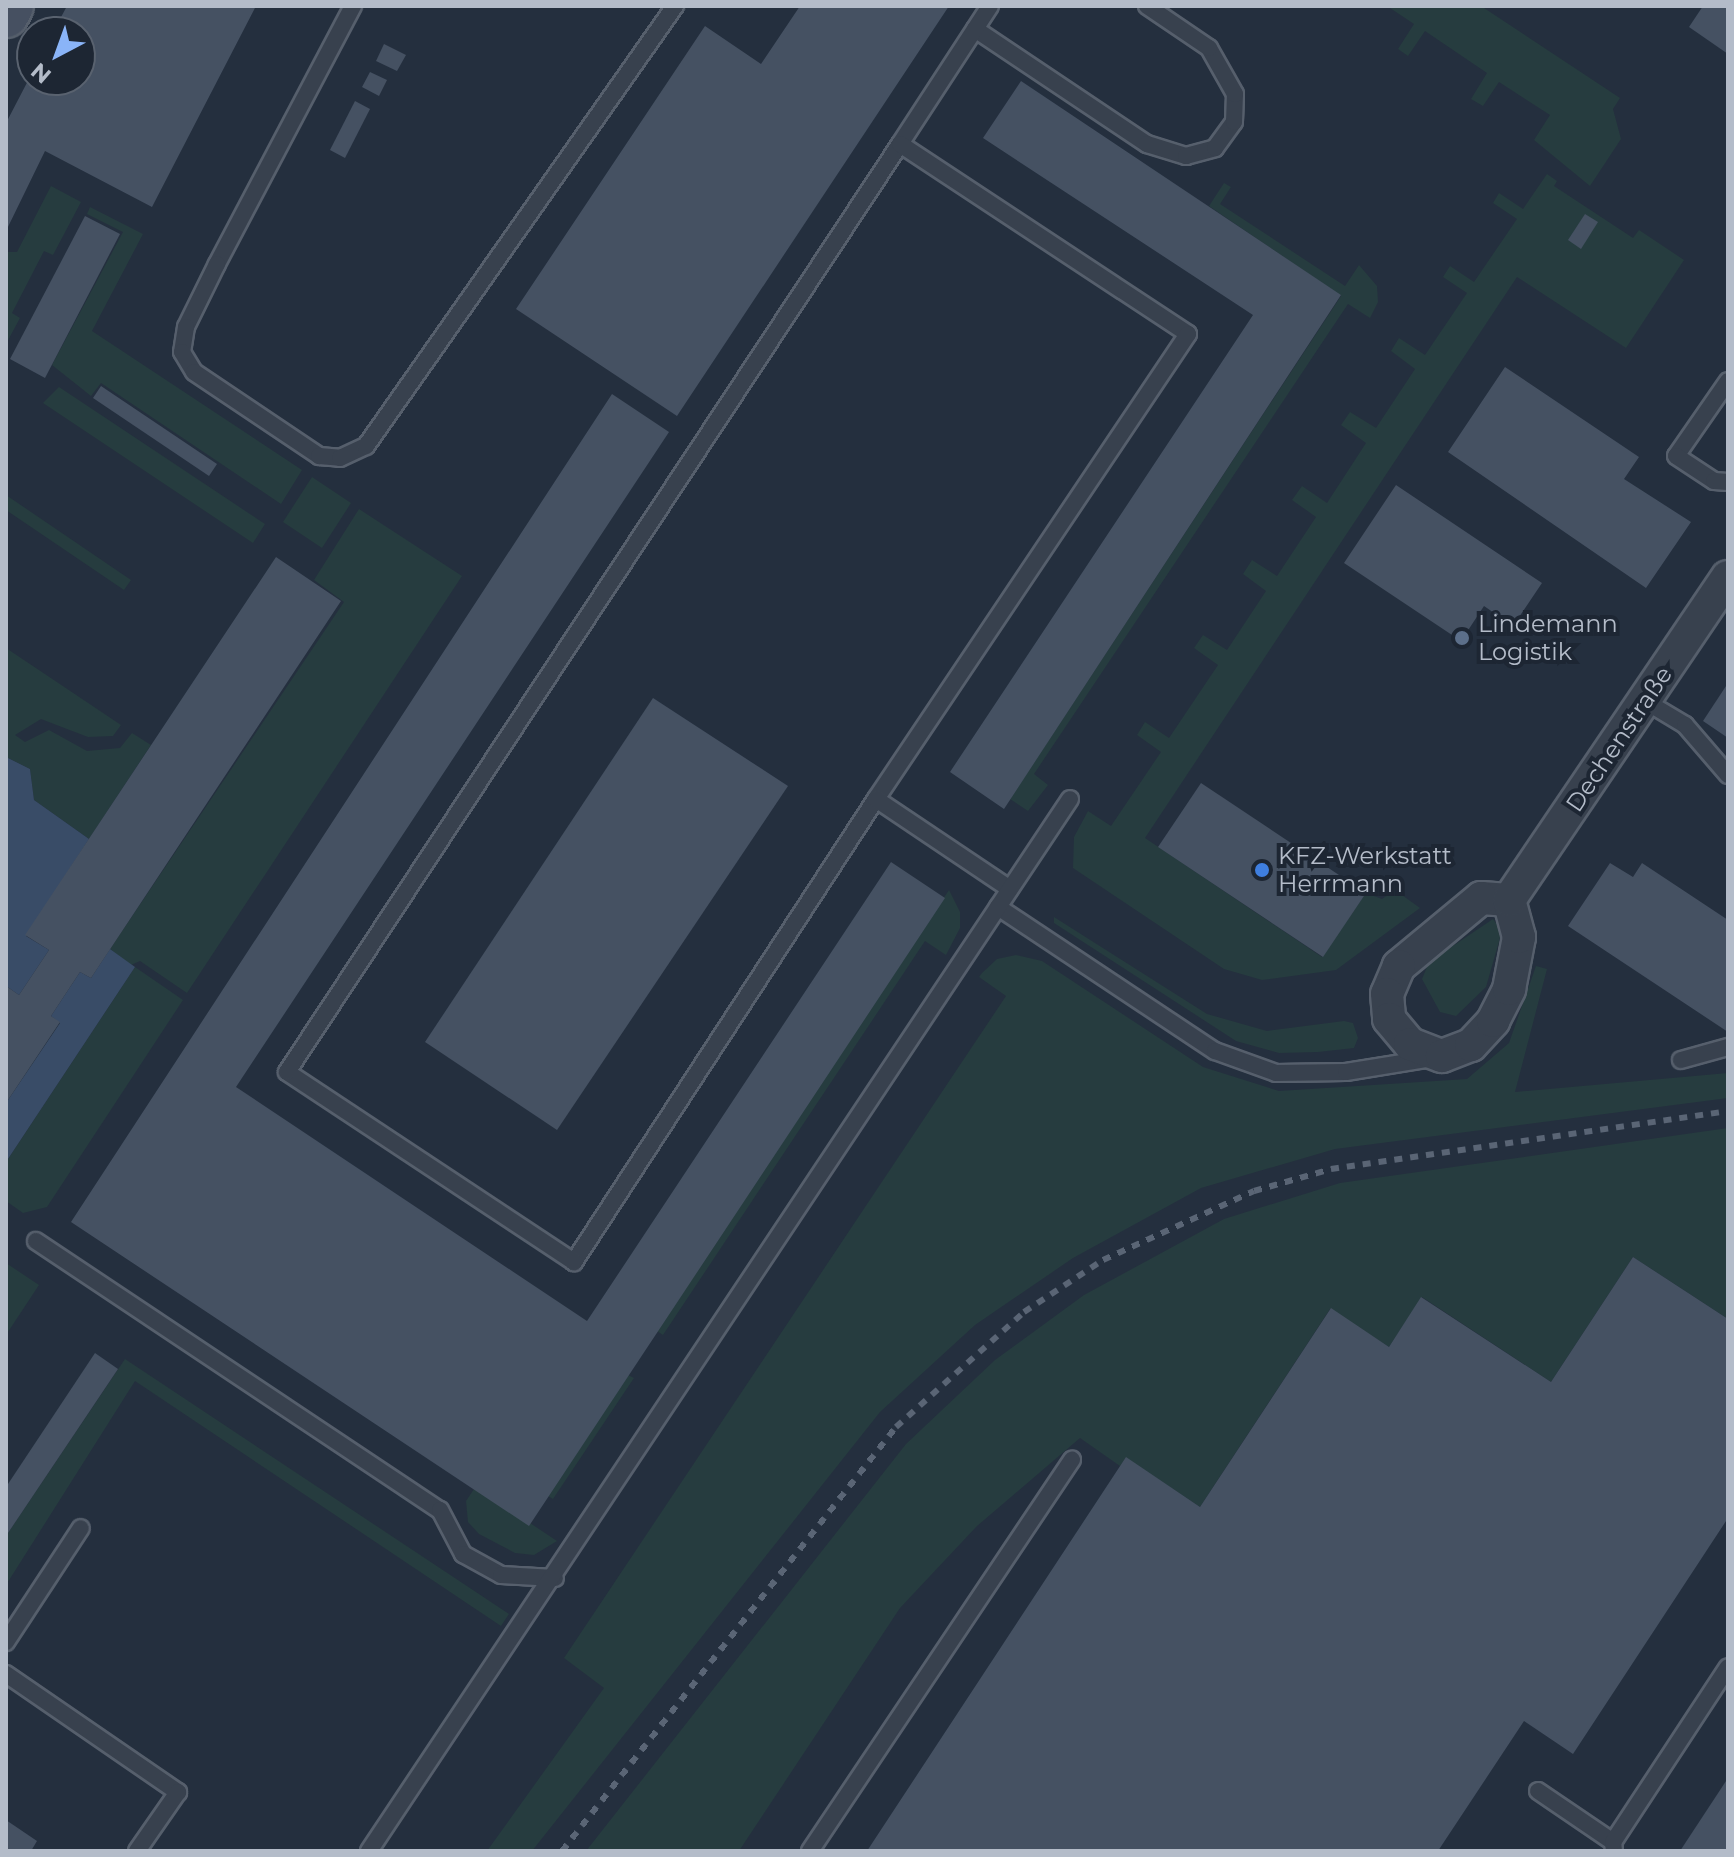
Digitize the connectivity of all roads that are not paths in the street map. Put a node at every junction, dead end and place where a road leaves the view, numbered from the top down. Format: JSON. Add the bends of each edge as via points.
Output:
{"nodes":[{"id":1,"x":11,"y":6,"type":"edge"},
{"id":2,"x":353,"y":6,"type":"edge"},
{"id":3,"x":675,"y":6,"type":"edge"},
{"id":4,"x":990,"y":6,"type":"edge"},
{"id":5,"x":1147,"y":6,"type":"edge"},
{"id":6,"x":6,"y":15,"type":"edge"},
{"id":7,"x":975,"y":29,"type":"junction"},
{"id":8,"x":900,"y":144,"type":"junction"},
{"id":9,"x":1728,"y":381,"type":"edge"},
{"id":10,"x":1728,"y":482,"type":"edge"},
{"id":11,"x":1728,"y":577,"type":"edge"},
{"id":12,"x":1645,"y":701,"type":"junction"},
{"id":13,"x":1728,"y":775,"type":"edge"},
{"id":14,"x":876,"y":799,"type":"junction"},
{"id":15,"x":1070,"y":799,"type":"dead end"},
{"id":16,"x":1010,"y":889,"type":"junction"},
{"id":17,"x":1509,"y":900,"type":"junction"},
{"id":18,"x":998,"y":907,"type":"junction"},
{"id":19,"x":1728,"y":1047,"type":"edge"},
{"id":20,"x":1442,"y":1056,"type":"junction"},
{"id":21,"x":1681,"y":1060,"type":"dead end"},
{"id":22,"x":36,"y":1241,"type":"dead end"},
{"id":23,"x":1072,"y":1460,"type":"dead end"},
{"id":24,"x":81,"y":1528,"type":"dead end"},
{"id":25,"x":555,"y":1578,"type":"junction"},
{"id":26,"x":6,"y":1642,"type":"edge"},
{"id":27,"x":1728,"y":1667,"type":"edge"},
{"id":28,"x":6,"y":1674,"type":"edge"},
{"id":29,"x":1538,"y":1791,"type":"dead end"},
{"id":30,"x":1613,"y":1847,"type":"edge"},
{"id":31,"x":137,"y":1851,"type":"edge"},
{"id":32,"x":369,"y":1851,"type":"edge"},
{"id":33,"x":810,"y":1851,"type":"edge"}],
"edges":[{"from":1,"to":6,"type":"main road"},
{"from":2,"to":3,"type":"lane","via":[[217,264],[186,327],[182,352],[194,372],[319,456],[340,458],[366,446]]},
{"from":4,"to":7,"type":"lane"},
{"from":5,"to":7,"type":"lane","via":[[1209,48],[1235,94],[1234,122],[1215,148],[1186,156],[1147,144]]},
{"from":7,"to":8,"type":"lane"},
{"from":8,"to":14,"type":"lane","via":[[1188,334]]},
{"from":8,"to":14,"type":"lane","via":[[287,1072],[574,1262]]},
{"from":9,"to":10,"type":"lane","via":[[1676,456],[1714,481]]},
{"from":11,"to":12,"type":"street","name":"Dechenstraße"},
{"from":12,"to":13,"type":"lane","via":[[1685,725]]},
{"from":12,"to":17,"type":"street","name":"Dechenstraße"},
{"from":14,"to":16,"type":"lane"},
{"from":15,"to":16,"type":"lane"},
{"from":16,"to":18,"type":"lane"},
{"from":17,"to":20,"type":"street","via":[[1519,937],[1509,989],[1471,1045]]},
{"from":17,"to":20,"type":"street","via":[[1481,898],[1399,966],[1387,994],[1389,1019],[1410,1044]]},
{"from":18,"to":20,"type":"lane","via":[[1215,1051],[1276,1073],[1346,1072]]},
{"from":18,"to":25,"type":"lane"},
{"from":19,"to":21,"type":"lane"},
{"from":22,"to":25,"type":"lane","via":[[440,1510],[463,1554],[501,1575]]},
{"from":23,"to":33,"type":"lane"},
{"from":24,"to":26,"type":"lane"},
{"from":25,"to":32,"type":"lane"},
{"from":27,"to":30,"type":"lane"},
{"from":28,"to":31,"type":"lane","via":[[178,1792]]},
{"from":29,"to":30,"type":"lane"}]}
